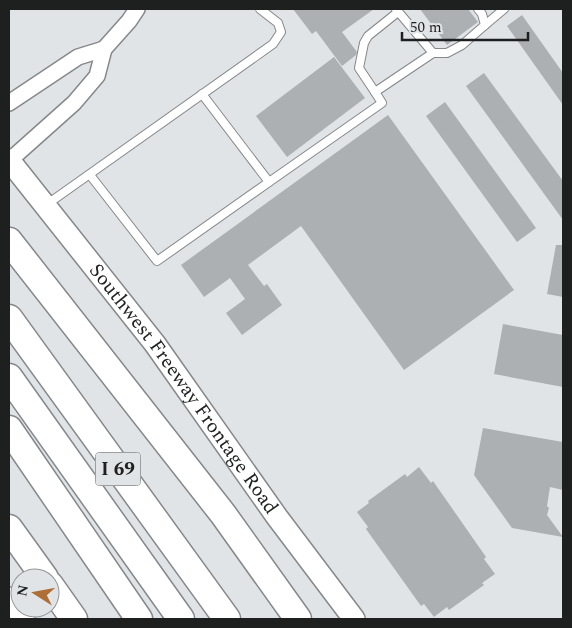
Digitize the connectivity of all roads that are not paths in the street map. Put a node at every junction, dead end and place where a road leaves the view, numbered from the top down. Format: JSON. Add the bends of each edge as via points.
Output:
{"nodes":[{"id":1,"x":137,"y":9,"type":"edge"},
{"id":2,"x":260,"y":9,"type":"edge"},
{"id":3,"x":478,"y":9,"type":"edge"},
{"id":4,"x":504,"y":9,"type":"edge"},
{"id":5,"x":397,"y":10,"type":"edge"},
{"id":6,"x":485,"y":25,"type":"junction"},
{"id":7,"x":104,"y":50,"type":"junction"},
{"id":8,"x":433,"y":53,"type":"junction"},
{"id":9,"x":375,"y":92,"type":"junction"},
{"id":10,"x":202,"y":94,"type":"junction"},
{"id":11,"x":9,"y":104,"type":"edge"},
{"id":12,"x":9,"y":160,"type":"edge"},
{"id":13,"x":90,"y":175,"type":"junction"},
{"id":14,"x":269,"y":182,"type":"junction"},
{"id":15,"x":45,"y":206,"type":"junction"},
{"id":16,"x":9,"y":240,"type":"edge"},
{"id":17,"x":9,"y":318,"type":"edge"},
{"id":18,"x":9,"y":377,"type":"edge"},
{"id":19,"x":9,"y":429,"type":"edge"},
{"id":20,"x":216,"y":506,"type":"junction"},
{"id":21,"x":9,"y":528,"type":"edge"},
{"id":22,"x":38,"y":568,"type":"edge"},
{"id":23,"x":9,"y":598,"type":"edge"},
{"id":24,"x":60,"y":599,"type":"edge"},
{"id":25,"x":24,"y":619,"type":"edge"},
{"id":26,"x":74,"y":619,"type":"edge"},
{"id":27,"x":139,"y":619,"type":"edge"},
{"id":28,"x":181,"y":619,"type":"edge"},
{"id":29,"x":227,"y":619,"type":"edge"},
{"id":30,"x":298,"y":619,"type":"edge"},
{"id":31,"x":310,"y":619,"type":"edge"},
{"id":32,"x":354,"y":619,"type":"edge"}],
"edges":[{"from":1,"to":7,"type":"street"},
{"from":2,"to":10,"type":"lane","via":[[278,23],[281,32],[273,44]]},
{"from":3,"to":6,"type":"lane"},
{"from":4,"to":6,"type":"lane"},
{"from":5,"to":8,"type":"lane"},
{"from":5,"to":9,"type":"lane","via":[[364,43],[359,68]]},
{"from":6,"to":8,"type":"lane","via":[[462,45],[447,53]]},
{"from":7,"to":11,"type":"street","via":[[78,57]]},
{"from":7,"to":12,"type":"street","via":[[96,76],[74,103]]},
{"from":8,"to":9,"type":"lane"},
{"from":9,"to":14,"type":"lane","via":[[382,103]]},
{"from":10,"to":13,"type":"lane"},
{"from":10,"to":14,"type":"lane"},
{"from":12,"to":15,"type":"main road","name":"Southwest Freeway Frontage Road"},
{"from":13,"to":14,"type":"lane","via":[[157,261]]},
{"from":13,"to":15,"type":"lane"},
{"from":15,"to":32,"type":"main road","name":"Southwest Freeway Frontage Road","via":[[155,344]]},
{"from":16,"to":20,"type":"highway"},
{"from":17,"to":29,"type":"highway","number":"I 69"},
{"from":18,"to":28,"type":"highway"},
{"from":19,"to":27,"type":"highway"},
{"from":20,"to":30,"type":"highway"},
{"from":20,"to":31,"type":"highway","via":[[262,554]]},
{"from":21,"to":22,"type":"highway"},
{"from":23,"to":25,"type":"main road"},
{"from":24,"to":26,"type":"highway"}]}
